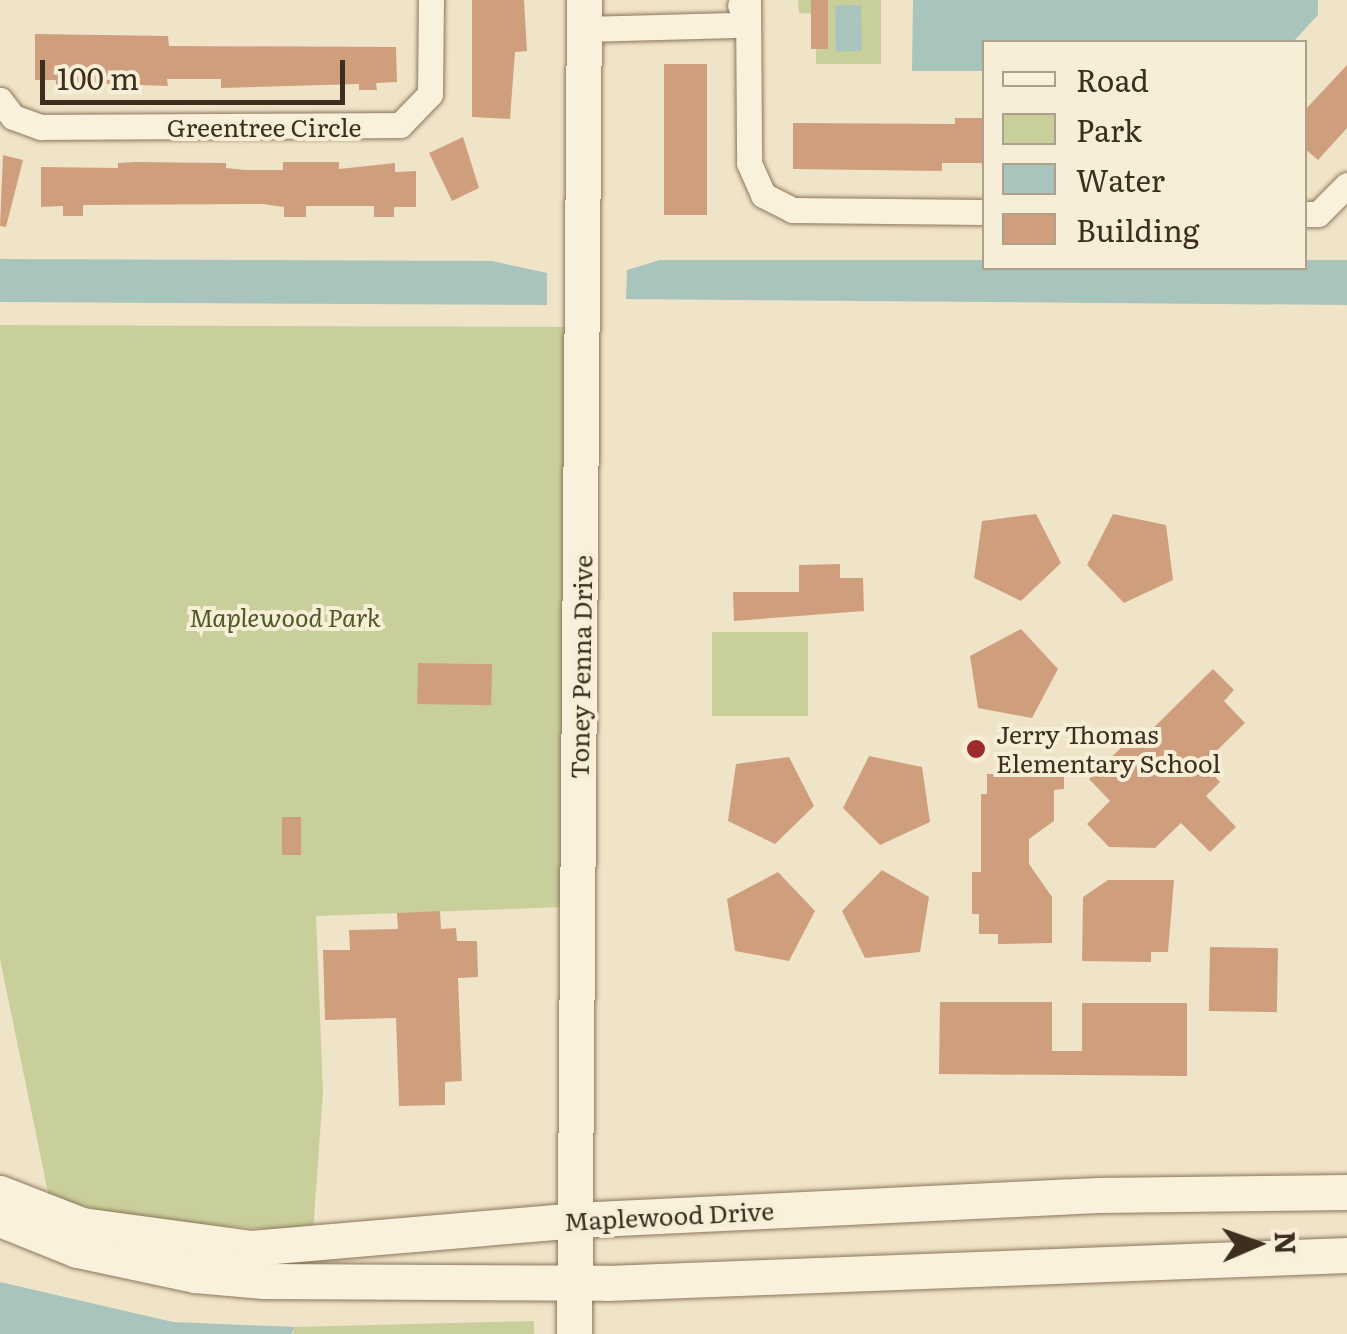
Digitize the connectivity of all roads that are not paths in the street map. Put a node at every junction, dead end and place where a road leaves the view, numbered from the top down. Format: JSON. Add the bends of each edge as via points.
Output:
{"nodes":[{"id":1,"x":431,"y":0,"type":"edge"},
{"id":2,"x":743,"y":6,"type":"edge"},
{"id":3,"x":584,"y":14,"type":"edge"},
{"id":4,"x":0,"y":100,"type":"edge"},
{"id":5,"x":1347,"y":185,"type":"edge"},
{"id":6,"x":982,"y":212,"type":"edge"},
{"id":7,"x":1307,"y":214,"type":"edge"},
{"id":8,"x":1347,"y":1192,"type":"edge"},
{"id":9,"x":0,"y":1193,"type":"edge"},
{"id":10,"x":0,"y":1219,"type":"edge"},
{"id":11,"x":576,"y":1220,"type":"junction"},
{"id":12,"x":1347,"y":1254,"type":"edge"},
{"id":13,"x":575,"y":1284,"type":"junction"},
{"id":14,"x":574,"y":1334,"type":"edge"}],
"edges":[{"from":1,"to":4,"type":"street","name":"Greentree Circle","via":[[430,94],[400,125],[40,127],[13,118]]},
{"from":2,"to":3,"type":"street","via":[[716,27]]},
{"from":2,"to":6,"type":"street","via":[[749,163],[763,195],[792,210]]},
{"from":3,"to":11,"type":"street","name":"Toney Penna Drive"},
{"from":5,"to":7,"type":"street","via":[[1318,214]]},
{"from":8,"to":11,"type":"street","name":"Maplewood Drive","via":[[1098,1195]]},
{"from":9,"to":11,"type":"street","name":"Maplewood Drive","via":[[82,1225],[251,1248]]},
{"from":10,"to":13,"type":"street","via":[[77,1250],[194,1275]]},
{"from":11,"to":13,"type":"street","name":"Toney Penna Drive"},
{"from":12,"to":13,"type":"street"},
{"from":13,"to":14,"type":"street","name":"Toney Penna Drive"}]}
